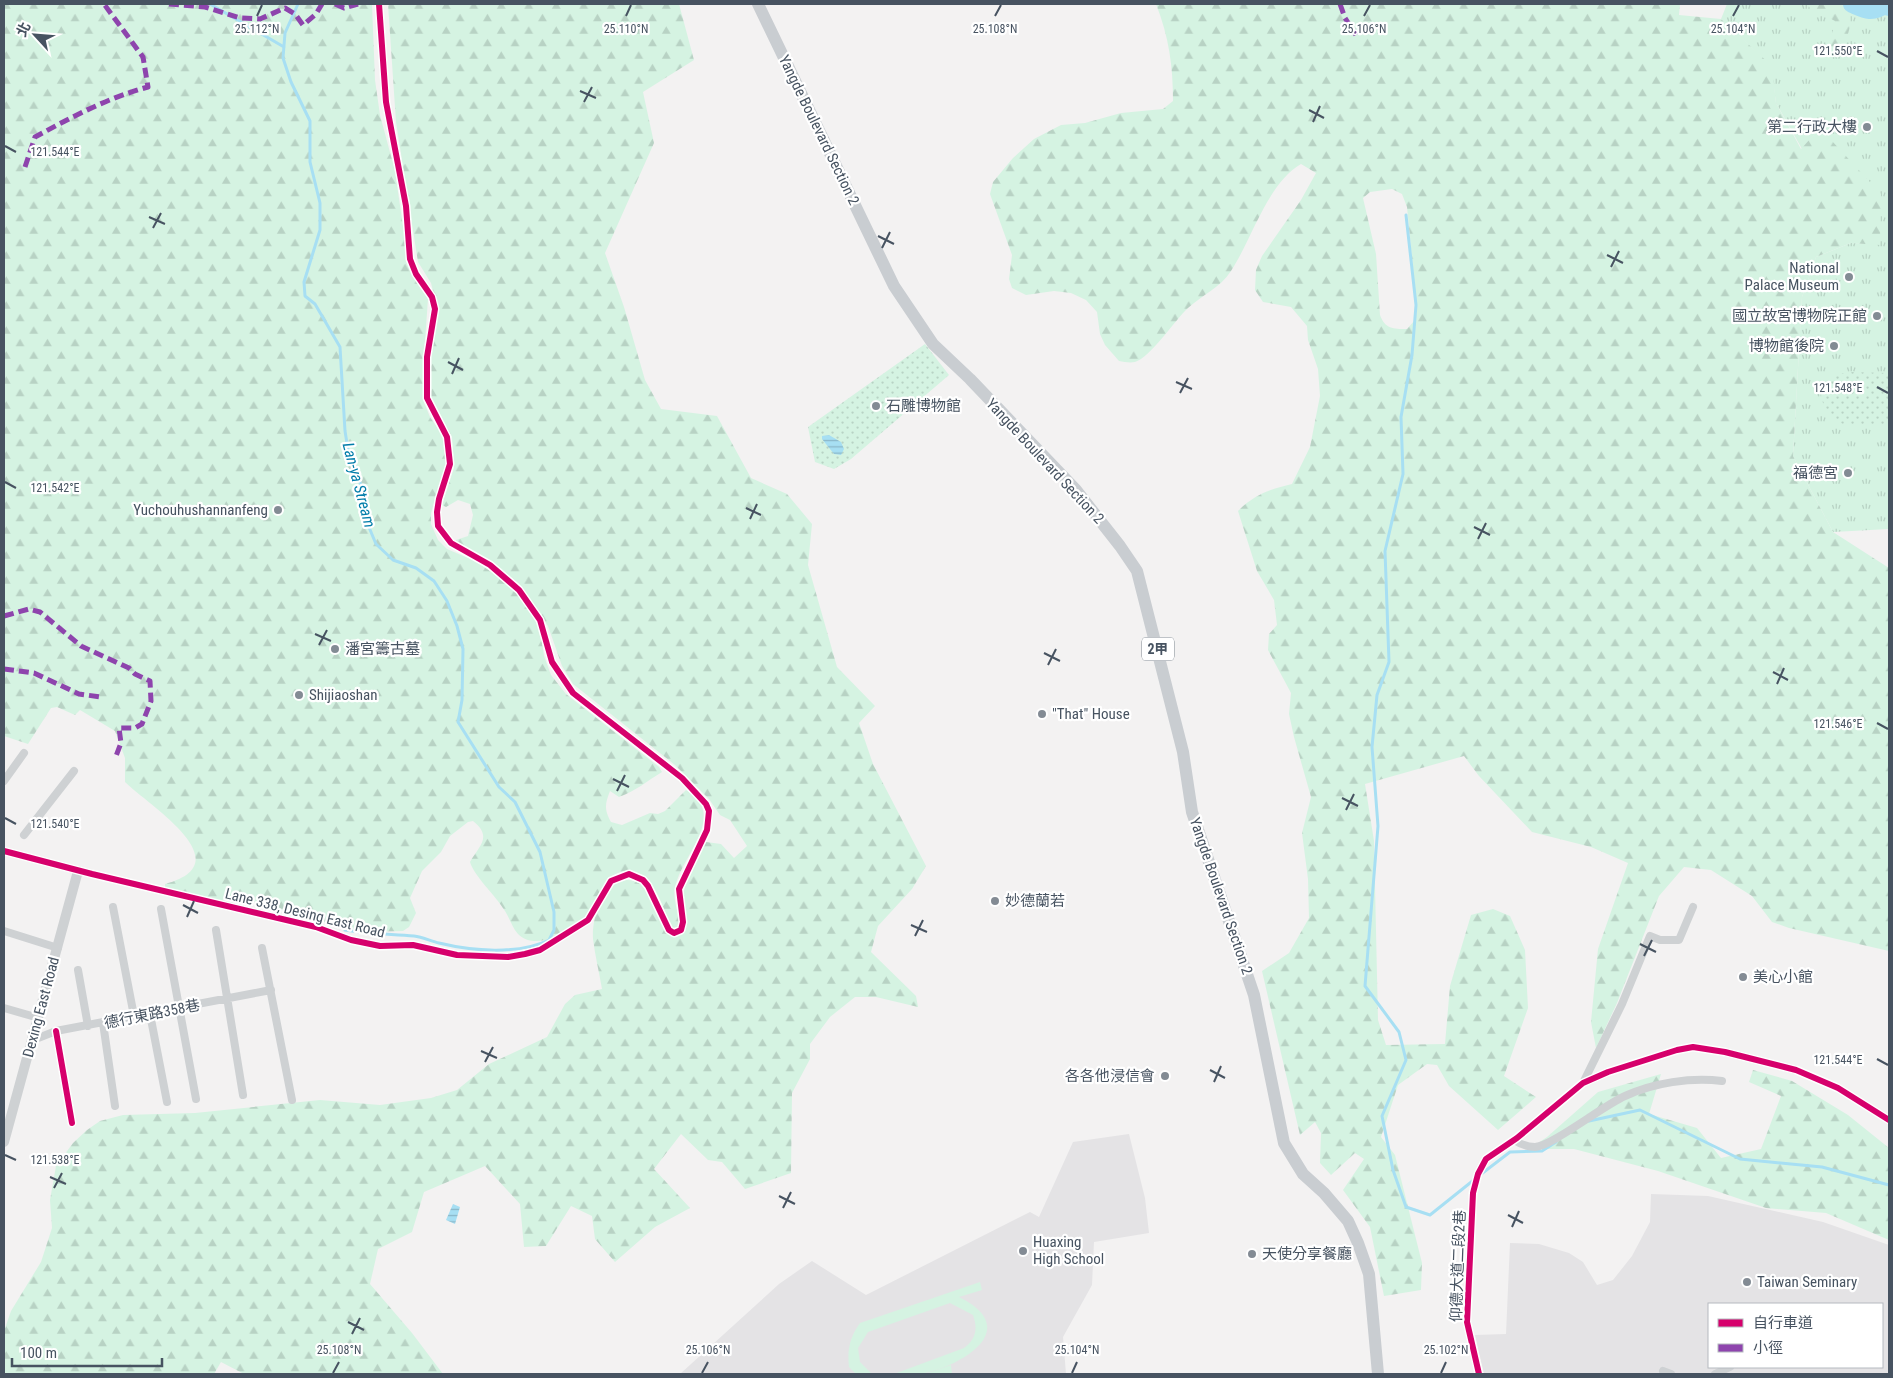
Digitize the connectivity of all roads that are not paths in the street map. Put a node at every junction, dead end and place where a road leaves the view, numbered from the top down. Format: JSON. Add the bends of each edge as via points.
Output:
{"nodes":[{"id":1,"x":379,"y":4,"type":"edge"},
{"id":2,"x":758,"y":4,"type":"edge"},
{"id":3,"x":24,"y":752,"type":"dead end"},
{"id":4,"x":74,"y":771,"type":"dead end"},
{"id":5,"x":4,"y":781,"type":"edge"},
{"id":6,"x":24,"y":835,"type":"dead end"},
{"id":7,"x":4,"y":851,"type":"edge"},
{"id":8,"x":78,"y":871,"type":"junction"},
{"id":9,"x":113,"y":907,"type":"dead end"},
{"id":10,"x":1693,"y":907,"type":"dead end"},
{"id":11,"x":161,"y":909,"type":"dead end"},
{"id":12,"x":216,"y":930,"type":"dead end"},
{"id":13,"x":4,"y":932,"type":"edge"},
{"id":14,"x":58,"y":948,"type":"junction"},
{"id":15,"x":262,"y":948,"type":"dead end"},
{"id":16,"x":78,"y":970,"type":"dead end"},
{"id":17,"x":272,"y":990,"type":"junction"},
{"id":18,"x":227,"y":999,"type":"junction"},
{"id":19,"x":4,"y":1008,"type":"edge"},
{"id":20,"x":179,"y":1009,"type":"junction"},
{"id":21,"x":150,"y":1014,"type":"junction"},
{"id":22,"x":134,"y":1016,"type":"junction"},
{"id":23,"x":39,"y":1018,"type":"junction"},
{"id":24,"x":103,"y":1023,"type":"junction"},
{"id":25,"x":88,"y":1026,"type":"junction"},
{"id":26,"x":56,"y":1031,"type":"junction"},
{"id":27,"x":33,"y":1040,"type":"junction"},
{"id":28,"x":1722,"y":1081,"type":"dead end"},
{"id":29,"x":1583,"y":1083,"type":"junction"},
{"id":30,"x":243,"y":1095,"type":"dead end"},
{"id":31,"x":196,"y":1099,"type":"dead end"},
{"id":32,"x":292,"y":1100,"type":"dead end"},
{"id":33,"x":167,"y":1102,"type":"dead end"},
{"id":34,"x":115,"y":1106,"type":"dead end"},
{"id":35,"x":1889,"y":1120,"type":"edge"},
{"id":36,"x":72,"y":1123,"type":"dead end"},
{"id":37,"x":1514,"y":1140,"type":"junction"},
{"id":38,"x":4,"y":1142,"type":"edge"},
{"id":39,"x":1728,"y":1368,"type":"edge"},
{"id":40,"x":1663,"y":1371,"type":"dead end"},
{"id":41,"x":1378,"y":1374,"type":"edge"},
{"id":42,"x":1479,"y":1374,"type":"edge"},
{"id":43,"x":1671,"y":1374,"type":"edge"},
{"id":44,"x":1715,"y":1374,"type":"edge"}],
"edges":[{"from":1,"to":8,"type":"street","name":"Lane 338, Desing East Road","via":[[386,102],[406,206],[410,260],[432,297],[435,309],[427,357],[427,398],[447,437],[450,464],[439,499],[438,526],[451,544],[490,565],[519,590],[540,620],[552,662],[573,693],[682,778],[710,811],[707,830],[680,883],[683,922],[679,932],[669,930],[652,892],[643,880],[629,874],[611,880],[595,911],[573,930],[540,950],[508,957],[457,955],[413,945],[380,946],[351,940],[316,928]]},
{"from":2,"to":41,"type":"main road","name":"Yangde Boulevard Section 2","number":"2甲","via":[[894,286],[933,344],[1076,490],[1137,571],[1183,752],[1192,812],[1254,995],[1284,1143],[1303,1174],[1348,1221],[1358,1243],[1369,1274]]},
{"from":3,"to":5,"type":"street"},
{"from":4,"to":6,"type":"street"},
{"from":7,"to":8,"type":"street","name":"Lane 338, Desing East Road"},
{"from":8,"to":14,"type":"street","name":"Dexing East Road"},
{"from":9,"to":22,"type":"street"},
{"from":10,"to":29,"type":"street","via":[[1679,940],[1660,940],[1650,936],[1622,1004]]},
{"from":11,"to":20,"type":"street"},
{"from":12,"to":18,"type":"street"},
{"from":13,"to":14,"type":"street"},
{"from":14,"to":23,"type":"street","name":"Dexing East Road"},
{"from":15,"to":17,"type":"street"},
{"from":16,"to":25,"type":"street"},
{"from":17,"to":18,"type":"street","name":"德行東路358巷"},
{"from":17,"to":32,"type":"street"},
{"from":18,"to":20,"type":"street","name":"德行東路358巷"},
{"from":18,"to":30,"type":"street"},
{"from":19,"to":23,"type":"street"},
{"from":20,"to":21,"type":"street","name":"德行東路358巷"},
{"from":20,"to":31,"type":"street"},
{"from":21,"to":22,"type":"street","name":"德行東路358巷"},
{"from":21,"to":33,"type":"street"},
{"from":22,"to":24,"type":"street","name":"德行東路358巷"},
{"from":23,"to":27,"type":"street","name":"Dexing East Road"},
{"from":24,"to":25,"type":"street","name":"德行東路358巷"},
{"from":24,"to":34,"type":"street"},
{"from":25,"to":26,"type":"street","name":"德行東路358巷"},
{"from":26,"to":27,"type":"street","name":"德行東路358巷"},
{"from":26,"to":36,"type":"street"},
{"from":27,"to":38,"type":"street","name":"Dexing East Road"},
{"from":28,"to":37,"type":"street","via":[[1706,1079],[1650,1087],[1618,1100],[1550,1142],[1536,1147],[1523,1146]]},
{"from":29,"to":35,"type":"street","via":[[1664,1052],[1710,1049],[1796,1070],[1819,1079],[1860,1100]]},
{"from":29,"to":37,"type":"street"},
{"from":37,"to":42,"type":"street","name":"仰德大道二段2巷","via":[[1486,1159],[1473,1193],[1467,1322]]},
{"from":39,"to":44,"type":"street"},
{"from":40,"to":43,"type":"street"}]}
